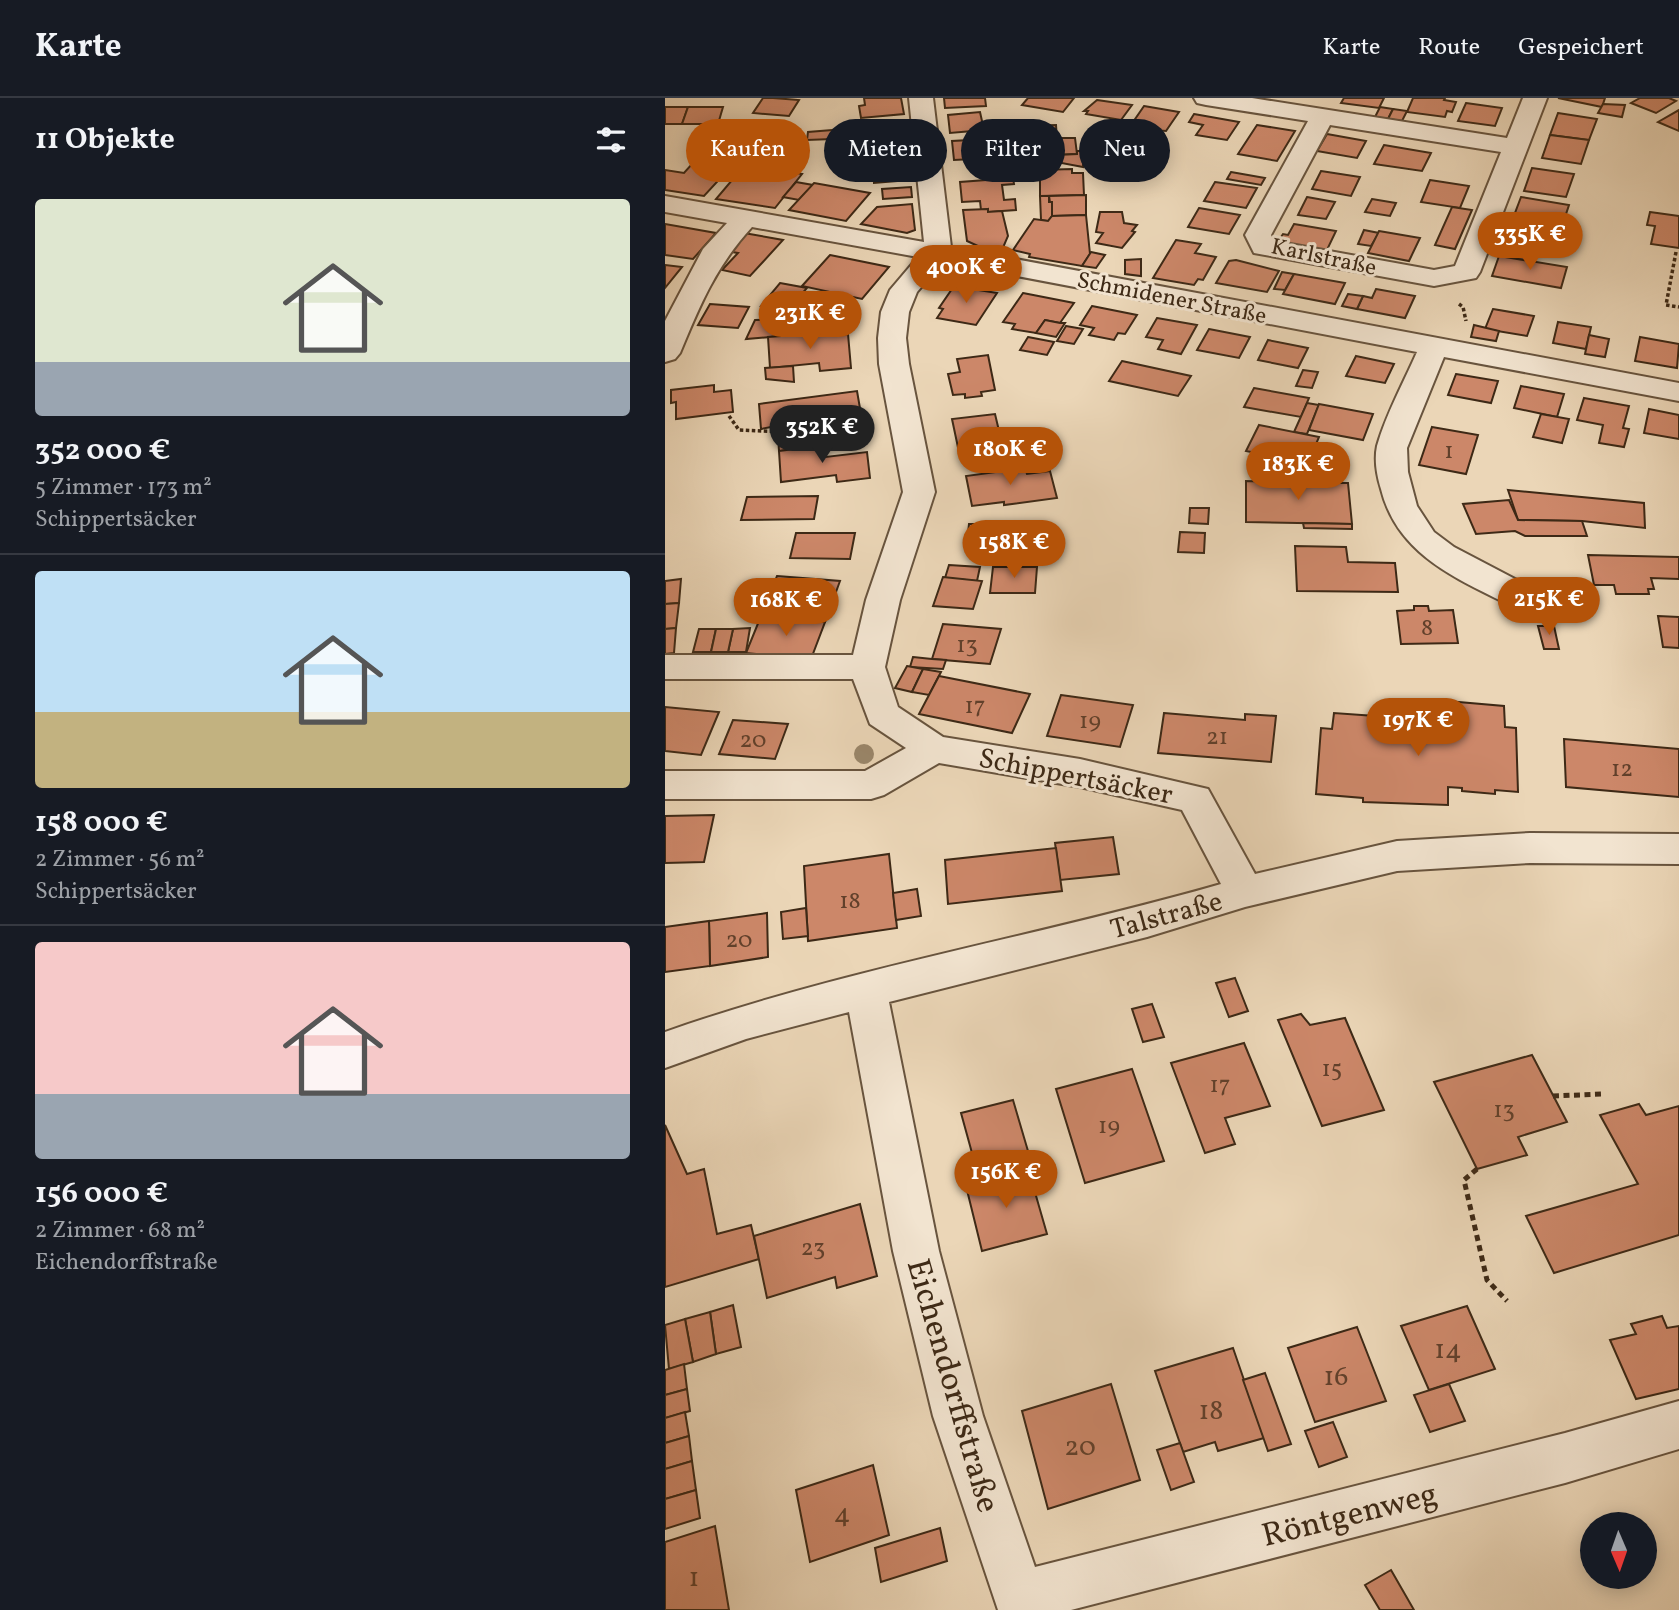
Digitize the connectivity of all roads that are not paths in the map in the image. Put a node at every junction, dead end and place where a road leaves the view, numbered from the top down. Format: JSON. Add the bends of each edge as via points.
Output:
{"nodes":[{"id":1,"x":921,"y":98,"type":"edge"},
{"id":2,"x":1206,"y":98,"type":"edge"},
{"id":3,"x":1535,"y":98,"type":"edge"},
{"id":4,"x":1323,"y":116,"type":"junction"},
{"id":5,"x":1516,"y":147,"type":"junction"},
{"id":6,"x":665,"y":204,"type":"edge"},
{"id":7,"x":746,"y":218,"type":"junction"},
{"id":8,"x":938,"y":251,"type":"junction"},
{"id":9,"x":1433,"y":348,"type":"junction"},
{"id":10,"x":665,"y":353,"type":"edge"},
{"id":11,"x":1679,"y":392,"type":"edge"},
{"id":12,"x":1539,"y":606,"type":"dead end"},
{"id":13,"x":665,"y":667,"type":"edge"},
{"id":14,"x":868,"y":667,"type":"junction"},
{"id":15,"x":935,"y":748,"type":"junction"},
{"id":16,"x":665,"y":785,"type":"edge"},
{"id":17,"x":1679,"y":849,"type":"edge"},
{"id":18,"x":1245,"y":892,"type":"junction"},
{"id":19,"x":866,"y":991,"type":"junction"},
{"id":20,"x":665,"y":1050,"type":"edge"},
{"id":21,"x":1679,"y":1425,"type":"edge"},
{"id":22,"x":1021,"y":1604,"type":"edge"}],
"edges":[{"from":1,"to":8,"type":"street"},
{"from":2,"to":4,"type":"street"},
{"from":3,"to":5,"type":"street"},
{"from":4,"to":5,"type":"street"},
{"from":4,"to":5,"type":"street","name":"Karlstraße","via":[[1258,235],[1264,247],[1434,278],[1444,290],[1466,272]]},
{"from":6,"to":7,"type":"street","name":"Schmidener Straße"},
{"from":7,"to":8,"type":"street","name":"Schmidener Straße"},
{"from":7,"to":10,"type":"street","via":[[716,249]]},
{"from":8,"to":9,"type":"street","name":"Schmidener Straße"},
{"from":8,"to":14,"type":"street","name":"Schippertsäcker","via":[[904,290],[895,313],[894,364],[919,492],[883,600]]},
{"from":9,"to":11,"type":"street","name":"Schmidener Straße"},
{"from":9,"to":12,"type":"street","via":[[1392,448],[1392,472],[1401,506],[1422,539],[1442,555]]},
{"from":13,"to":14,"type":"street"},
{"from":14,"to":15,"type":"street","name":"Schippertsäcker","via":[[883,715]]},
{"from":15,"to":16,"type":"street","via":[[870,785]]},
{"from":15,"to":18,"type":"street","name":"Schippertsäcker","via":[[1195,799]]},
{"from":17,"to":18,"type":"street","name":"Talstraße","via":[[1530,848],[1397,856]]},
{"from":18,"to":19,"type":"street","name":"Talstraße"},
{"from":19,"to":20,"type":"street","name":"Talstraße","via":[[743,1022]]},
{"from":19,"to":22,"type":"street","name":"Eichendorffstraße","via":[[916,1251],[958,1416]]},
{"from":21,"to":22,"type":"street","name":"Röntgenweg"}]}
